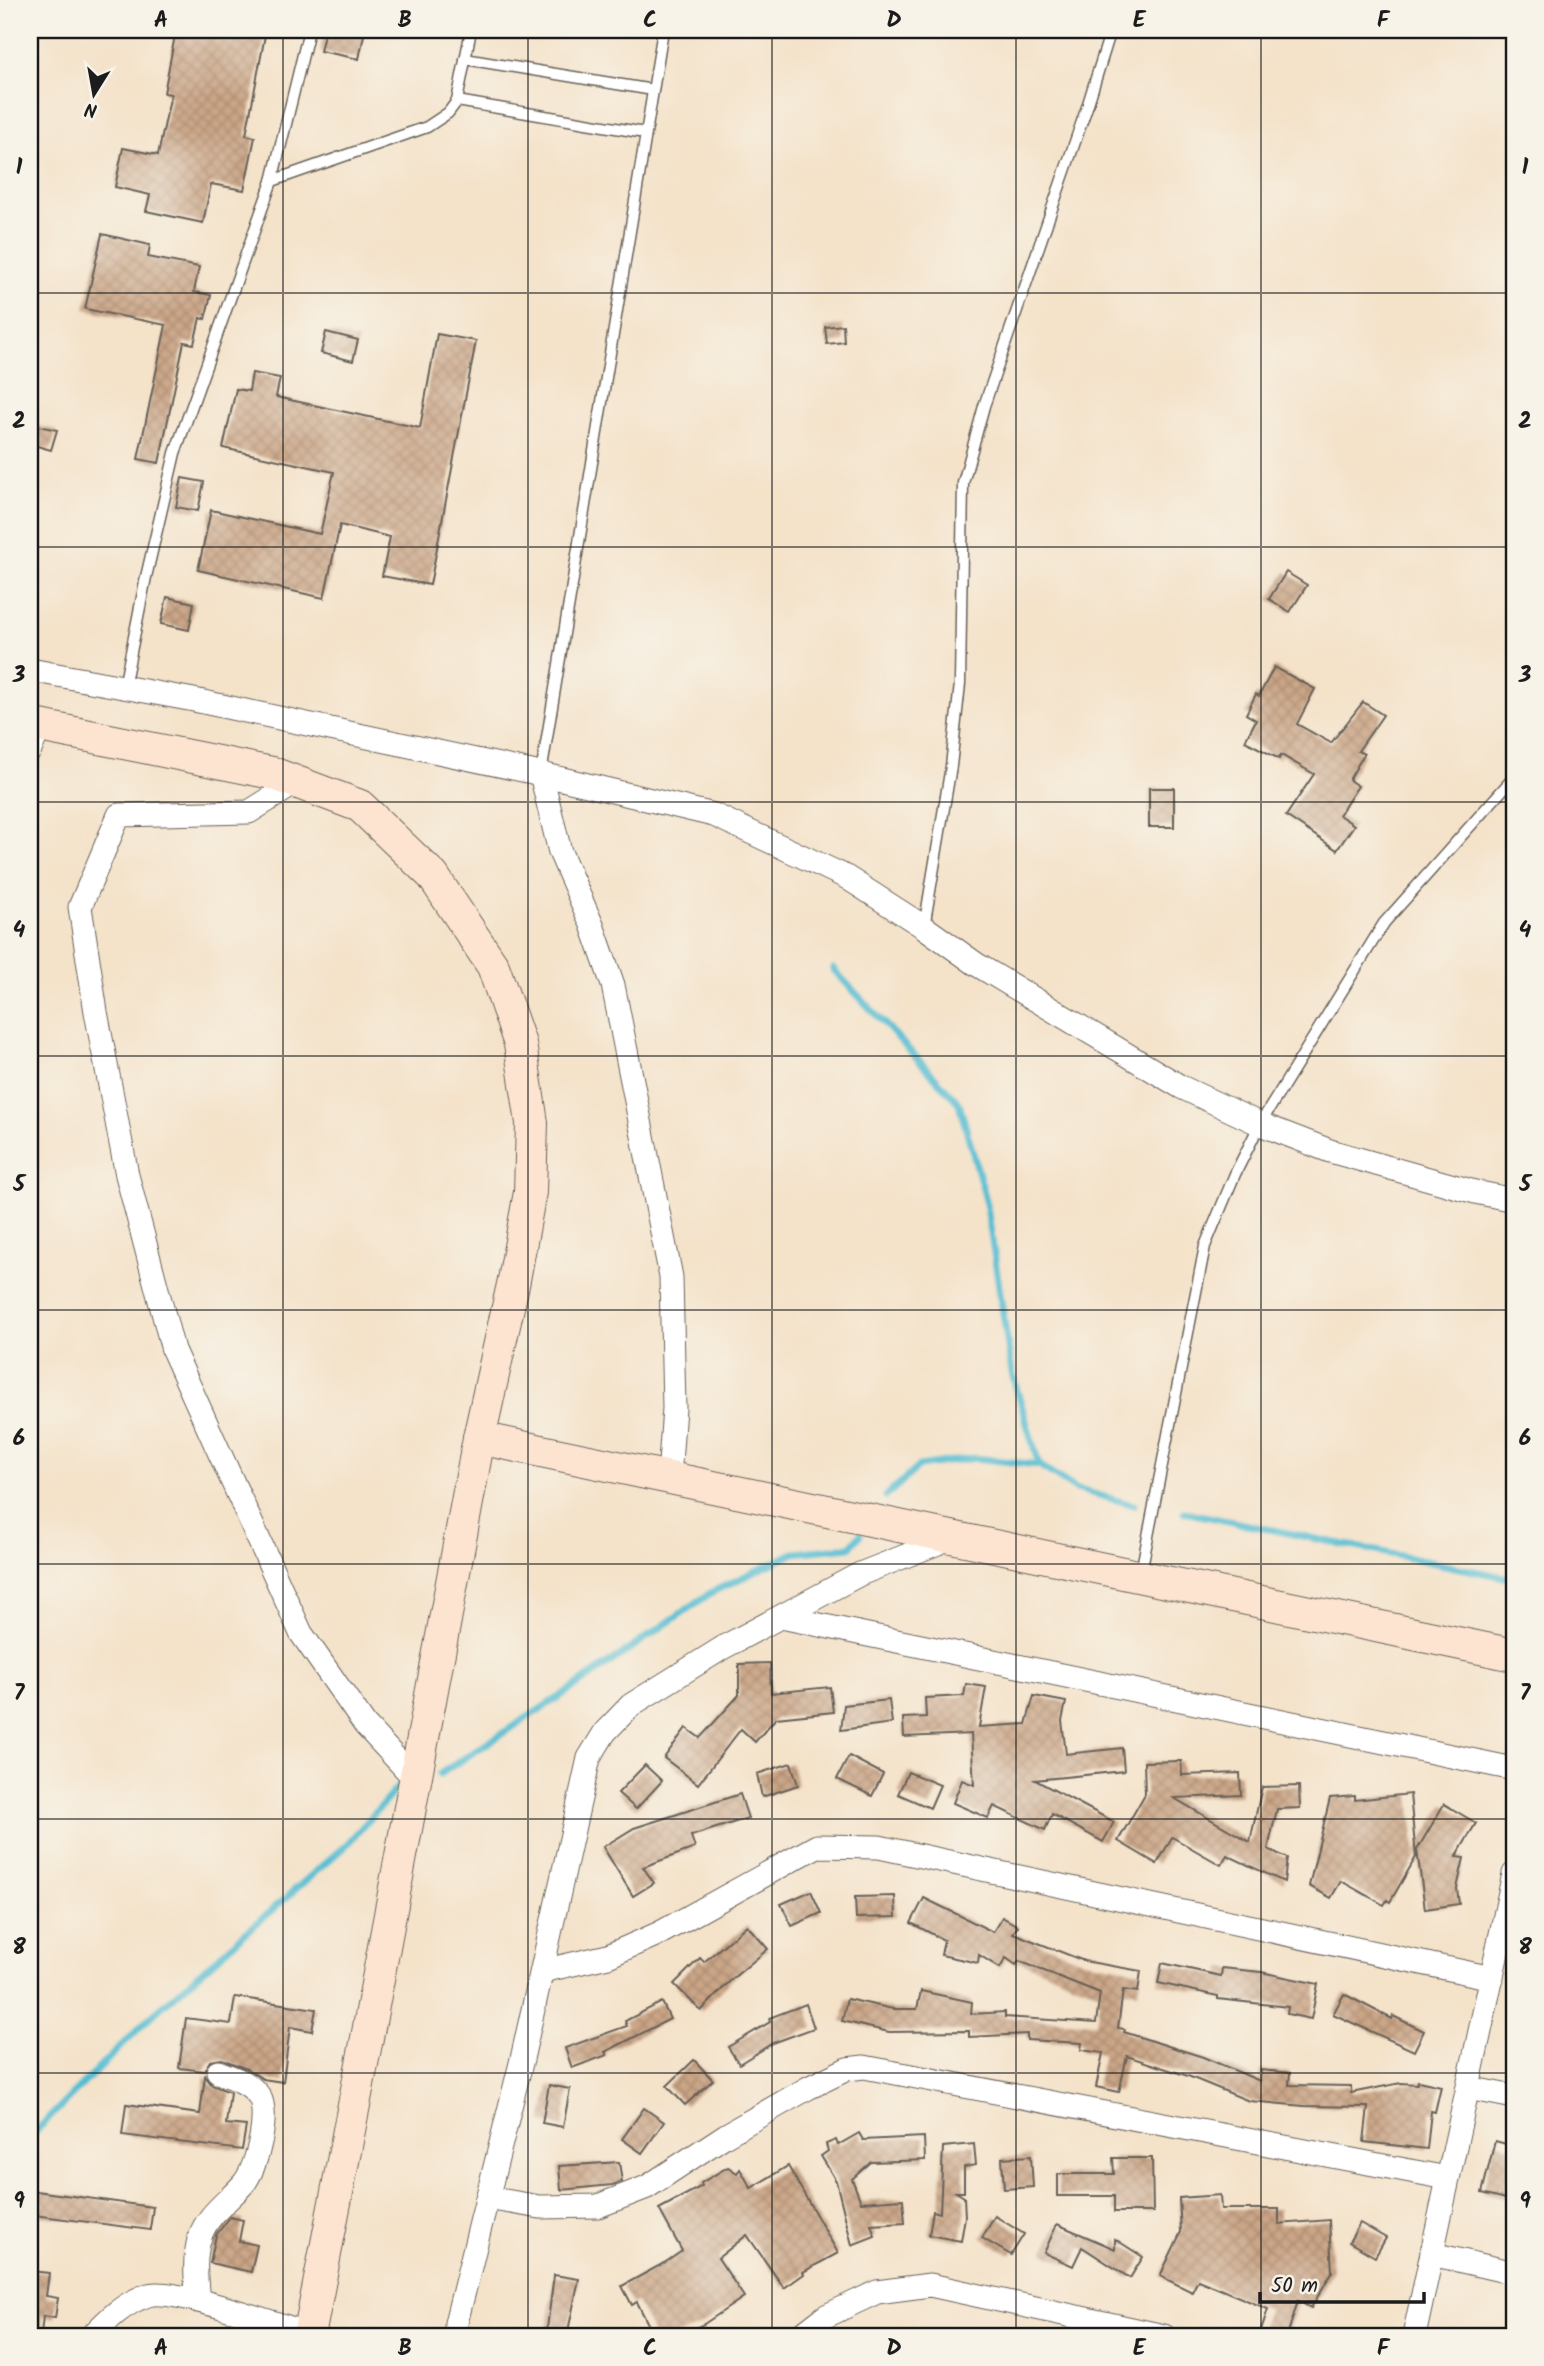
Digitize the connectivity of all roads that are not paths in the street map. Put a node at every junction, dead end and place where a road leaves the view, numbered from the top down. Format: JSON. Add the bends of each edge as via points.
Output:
{"nodes":[{"id":1,"x":309,"y":30,"type":"edge"},
{"id":2,"x":471,"y":30,"type":"edge"},
{"id":3,"x":663,"y":30,"type":"edge"},
{"id":4,"x":1111,"y":30,"type":"edge"},
{"id":5,"x":465,"y":59,"type":"junction"},
{"id":6,"x":653,"y":90,"type":"junction"},
{"id":7,"x":457,"y":101,"type":"junction"},
{"id":8,"x":645,"y":133,"type":"junction"},
{"id":9,"x":272,"y":181,"type":"junction"},
{"id":10,"x":30,"y":670,"type":"edge"},
{"id":11,"x":124,"y":687,"type":"junction"},
{"id":12,"x":33,"y":734,"type":"edge"},
{"id":13,"x":541,"y":774,"type":"junction"},
{"id":14,"x":1514,"y":777,"type":"edge"},
{"id":15,"x":298,"y":782,"type":"junction"},
{"id":16,"x":924,"y":926,"type":"junction"},
{"id":17,"x":1260,"y":1124,"type":"junction"},
{"id":18,"x":1514,"y":1200,"type":"edge"},
{"id":19,"x":479,"y":1438,"type":"junction"},
{"id":20,"x":669,"y":1477,"type":"junction"},
{"id":21,"x":955,"y":1536,"type":"junction"},
{"id":22,"x":1140,"y":1575,"type":"junction"},
{"id":23,"x":781,"y":1617,"type":"junction"},
{"id":24,"x":1514,"y":1654,"type":"edge"},
{"id":25,"x":1514,"y":1769,"type":"edge"},
{"id":26,"x":415,"y":1779,"type":"junction"},
{"id":27,"x":1514,"y":1881,"type":"edge"},
{"id":28,"x":542,"y":1971,"type":"junction"},
{"id":29,"x":1492,"y":1978,"type":"junction"},
{"id":30,"x":218,"y":2072,"type":"dead end"},
{"id":31,"x":1468,"y":2088,"type":"junction"},
{"id":32,"x":1514,"y":2097,"type":"edge"},
{"id":33,"x":1447,"y":2178,"type":"junction"},
{"id":34,"x":487,"y":2198,"type":"junction"},
{"id":35,"x":1432,"y":2253,"type":"junction"},
{"id":36,"x":1514,"y":2273,"type":"edge"},
{"id":37,"x":198,"y":2301,"type":"junction"},
{"id":38,"x":309,"y":2335,"type":"edge"},
{"id":39,"x":92,"y":2336,"type":"edge"},
{"id":40,"x":456,"y":2336,"type":"edge"},
{"id":41,"x":800,"y":2336,"type":"edge"},
{"id":42,"x":1164,"y":2336,"type":"edge"},
{"id":43,"x":1414,"y":2336,"type":"edge"}],
"edges":[{"from":1,"to":9,"type":"lane"},
{"from":2,"to":5,"type":"lane"},
{"from":3,"to":6,"type":"lane"},
{"from":4,"to":16,"type":"lane","via":[[984,406],[963,483],[960,684]]},
{"from":5,"to":6,"type":"lane"},
{"from":5,"to":7,"type":"lane"},
{"from":6,"to":8,"type":"lane"},
{"from":7,"to":8,"type":"lane"},
{"from":7,"to":9,"type":"lane","via":[[428,127]]},
{"from":8,"to":13,"type":"lane"},
{"from":9,"to":11,"type":"lane","via":[[175,453]]},
{"from":10,"to":11,"type":"street"},
{"from":11,"to":13,"type":"street"},
{"from":12,"to":15,"type":"street","via":[[272,773]]},
{"from":13,"to":16,"type":"street","via":[[714,814],[846,877]]},
{"from":13,"to":20,"type":"street","via":[[560,852],[613,985],[671,1277],[674,1408]]},
{"from":14,"to":17,"type":"lane","via":[[1384,923]]},
{"from":15,"to":19,"type":"street","via":[[360,806],[433,876],[493,966],[520,1044],[533,1122],[530,1192]]},
{"from":15,"to":26,"type":"street","via":[[249,811],[119,815],[80,907],[127,1175],[173,1350],[301,1633],[365,1726]]},
{"from":16,"to":17,"type":"street","via":[[976,964],[1181,1087]]},
{"from":17,"to":18,"type":"street","via":[[1331,1151]]},
{"from":17,"to":22,"type":"lane","via":[[1205,1245]]},
{"from":19,"to":20,"type":"street"},
{"from":19,"to":26,"type":"street"},
{"from":20,"to":21,"type":"street"},
{"from":21,"to":22,"type":"street"},
{"from":21,"to":23,"type":"street","via":[[860,1574]]},
{"from":22,"to":24,"type":"street"},
{"from":23,"to":25,"type":"street"},
{"from":23,"to":28,"type":"street","via":[[744,1634],[631,1705],[605,1732],[589,1758]]},
{"from":26,"to":38,"type":"street"},
{"from":27,"to":29,"type":"street"},
{"from":28,"to":29,"type":"street","via":[[608,1956],[660,1933],[817,1846],[879,1847]]},
{"from":28,"to":34,"type":"street"},
{"from":29,"to":31,"type":"street"},
{"from":30,"to":37,"type":"street","via":[[245,2082],[260,2098],[263,2121],[246,2182],[218,2208],[200,2234],[195,2258]]},
{"from":31,"to":32,"type":"street"},
{"from":31,"to":33,"type":"street"},
{"from":33,"to":34,"type":"street","via":[[864,2067],[846,2069],[808,2088],[648,2187],[598,2206],[540,2207]]},
{"from":33,"to":35,"type":"street"},
{"from":34,"to":40,"type":"street"},
{"from":35,"to":36,"type":"street"},
{"from":35,"to":43,"type":"street"},
{"from":37,"to":38,"type":"street"},
{"from":37,"to":39,"type":"street","via":[[151,2294],[126,2305]]},
{"from":41,"to":42,"type":"street","via":[[826,2316],[877,2292],[930,2285]]}]}
